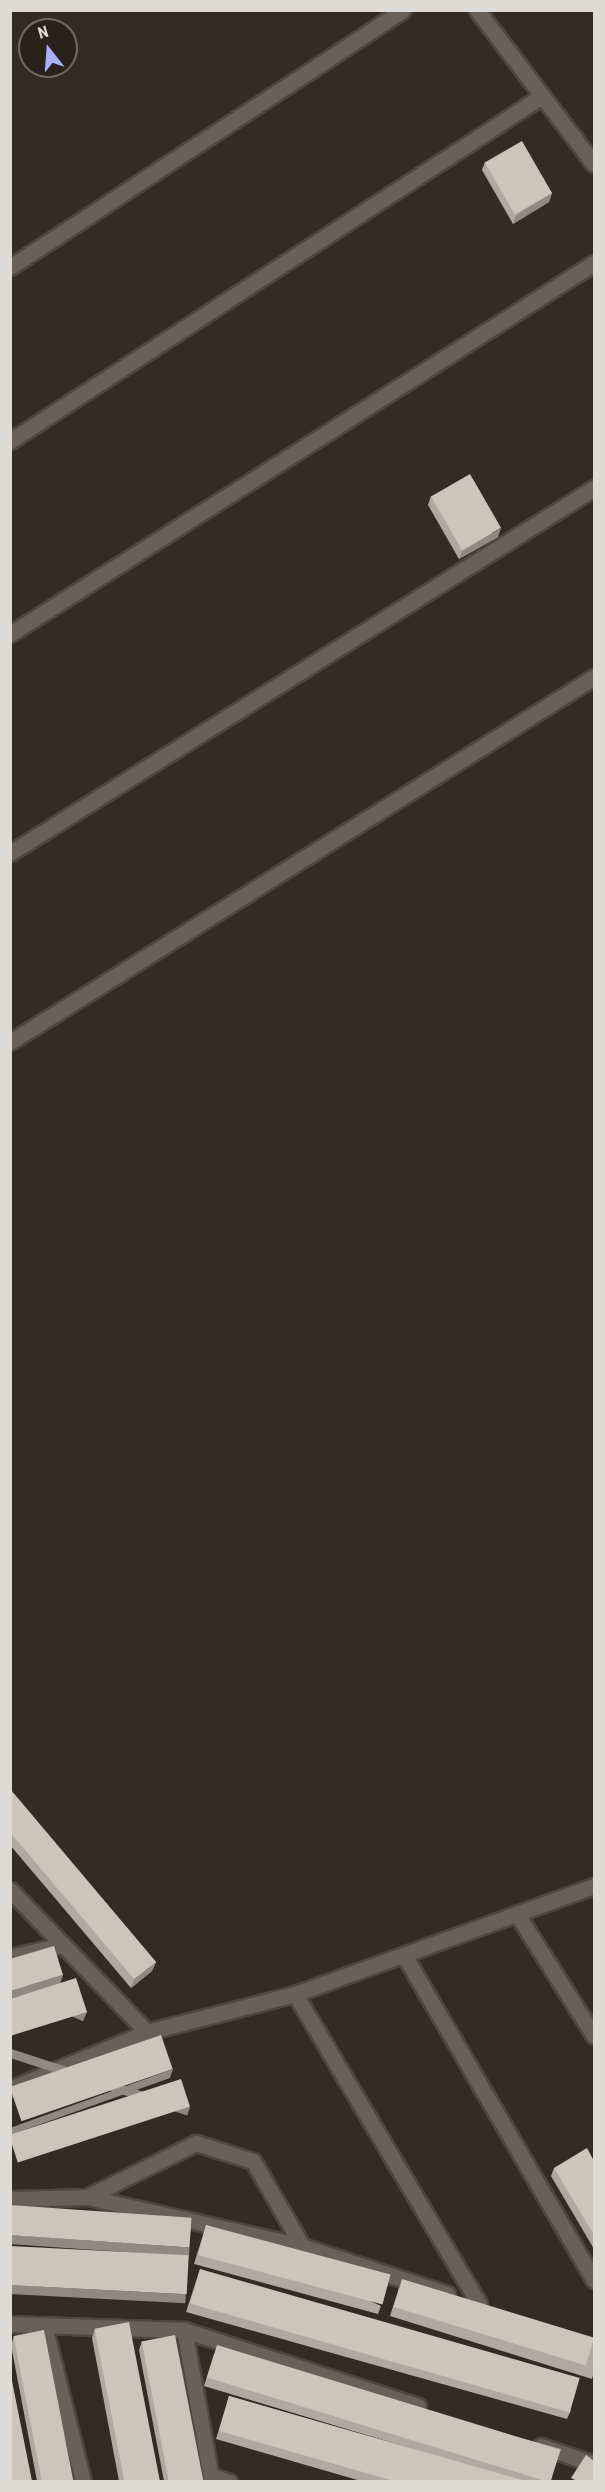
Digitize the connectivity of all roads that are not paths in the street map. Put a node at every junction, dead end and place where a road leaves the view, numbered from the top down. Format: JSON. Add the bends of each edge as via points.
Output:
{"nodes":[{"id":1,"x":402,"y":10,"type":"edge"},
{"id":2,"x":477,"y":10,"type":"edge"},
{"id":3,"x":542,"y":96,"type":"junction"},
{"id":4,"x":594,"y":164,"type":"edge"},
{"id":5,"x":594,"y":263,"type":"edge"},
{"id":6,"x":10,"y":267,"type":"edge"},
{"id":7,"x":10,"y":441,"type":"edge"},
{"id":8,"x":594,"y":488,"type":"edge"},
{"id":9,"x":10,"y":634,"type":"edge"},
{"id":10,"x":594,"y":677,"type":"edge"},
{"id":11,"x":10,"y":853,"type":"edge"},
{"id":12,"x":10,"y":1042,"type":"edge"},
{"id":13,"x":594,"y":1886,"type":"edge"},
{"id":14,"x":10,"y":1890,"type":"edge"},
{"id":15,"x":517,"y":1914,"type":"junction"},
{"id":16,"x":62,"y":1945,"type":"junction"},
{"id":17,"x":404,"y":1955,"type":"junction"},
{"id":18,"x":10,"y":1957,"type":"edge"},
{"id":19,"x":295,"y":1994,"type":"junction"},
{"id":20,"x":147,"y":2032,"type":"junction"},
{"id":21,"x":594,"y":2036,"type":"edge"},
{"id":22,"x":10,"y":2089,"type":"edge"},
{"id":23,"x":87,"y":2197,"type":"junction"},
{"id":24,"x":10,"y":2199,"type":"edge"},
{"id":25,"x":302,"y":2246,"type":"junction"},
{"id":26,"x":594,"y":2280,"type":"edge"},
{"id":27,"x":479,"y":2304,"type":"junction"},
{"id":28,"x":500,"y":2311,"type":"edge"},
{"id":29,"x":10,"y":2324,"type":"edge"},
{"id":30,"x":44,"y":2325,"type":"junction"},
{"id":31,"x":184,"y":2330,"type":"junction"},
{"id":32,"x":435,"y":2412,"type":"edge"},
{"id":33,"x":526,"y":2441,"type":"edge"},
{"id":34,"x":594,"y":2464,"type":"edge"},
{"id":35,"x":212,"y":2479,"type":"edge"},
{"id":36,"x":83,"y":2481,"type":"edge"},
{"id":37,"x":229,"y":2481,"type":"edge"}],
"edges":[{"from":1,"to":6,"type":"street"},
{"from":2,"to":3,"type":"street"},
{"from":3,"to":4,"type":"street"},
{"from":3,"to":7,"type":"street"},
{"from":5,"to":9,"type":"street"},
{"from":8,"to":11,"type":"street"},
{"from":10,"to":12,"type":"street"},
{"from":13,"to":15,"type":"street"},
{"from":14,"to":16,"type":"street"},
{"from":15,"to":17,"type":"street"},
{"from":15,"to":21,"type":"street"},
{"from":16,"to":18,"type":"street"},
{"from":16,"to":20,"type":"street"},
{"from":17,"to":19,"type":"street"},
{"from":17,"to":26,"type":"street"},
{"from":19,"to":20,"type":"street"},
{"from":19,"to":27,"type":"street"},
{"from":20,"to":22,"type":"street"},
{"from":23,"to":24,"type":"street"},
{"from":23,"to":25,"type":"street"},
{"from":23,"to":25,"type":"street","via":[[196,2143],[253,2161]]},
{"from":25,"to":27,"type":"street"},
{"from":27,"to":28,"type":"street"},
{"from":29,"to":30,"type":"street"},
{"from":30,"to":31,"type":"street"},
{"from":30,"to":36,"type":"street"},
{"from":31,"to":32,"type":"street"},
{"from":31,"to":35,"type":"street"},
{"from":33,"to":34,"type":"street"},
{"from":35,"to":37,"type":"street"}]}
